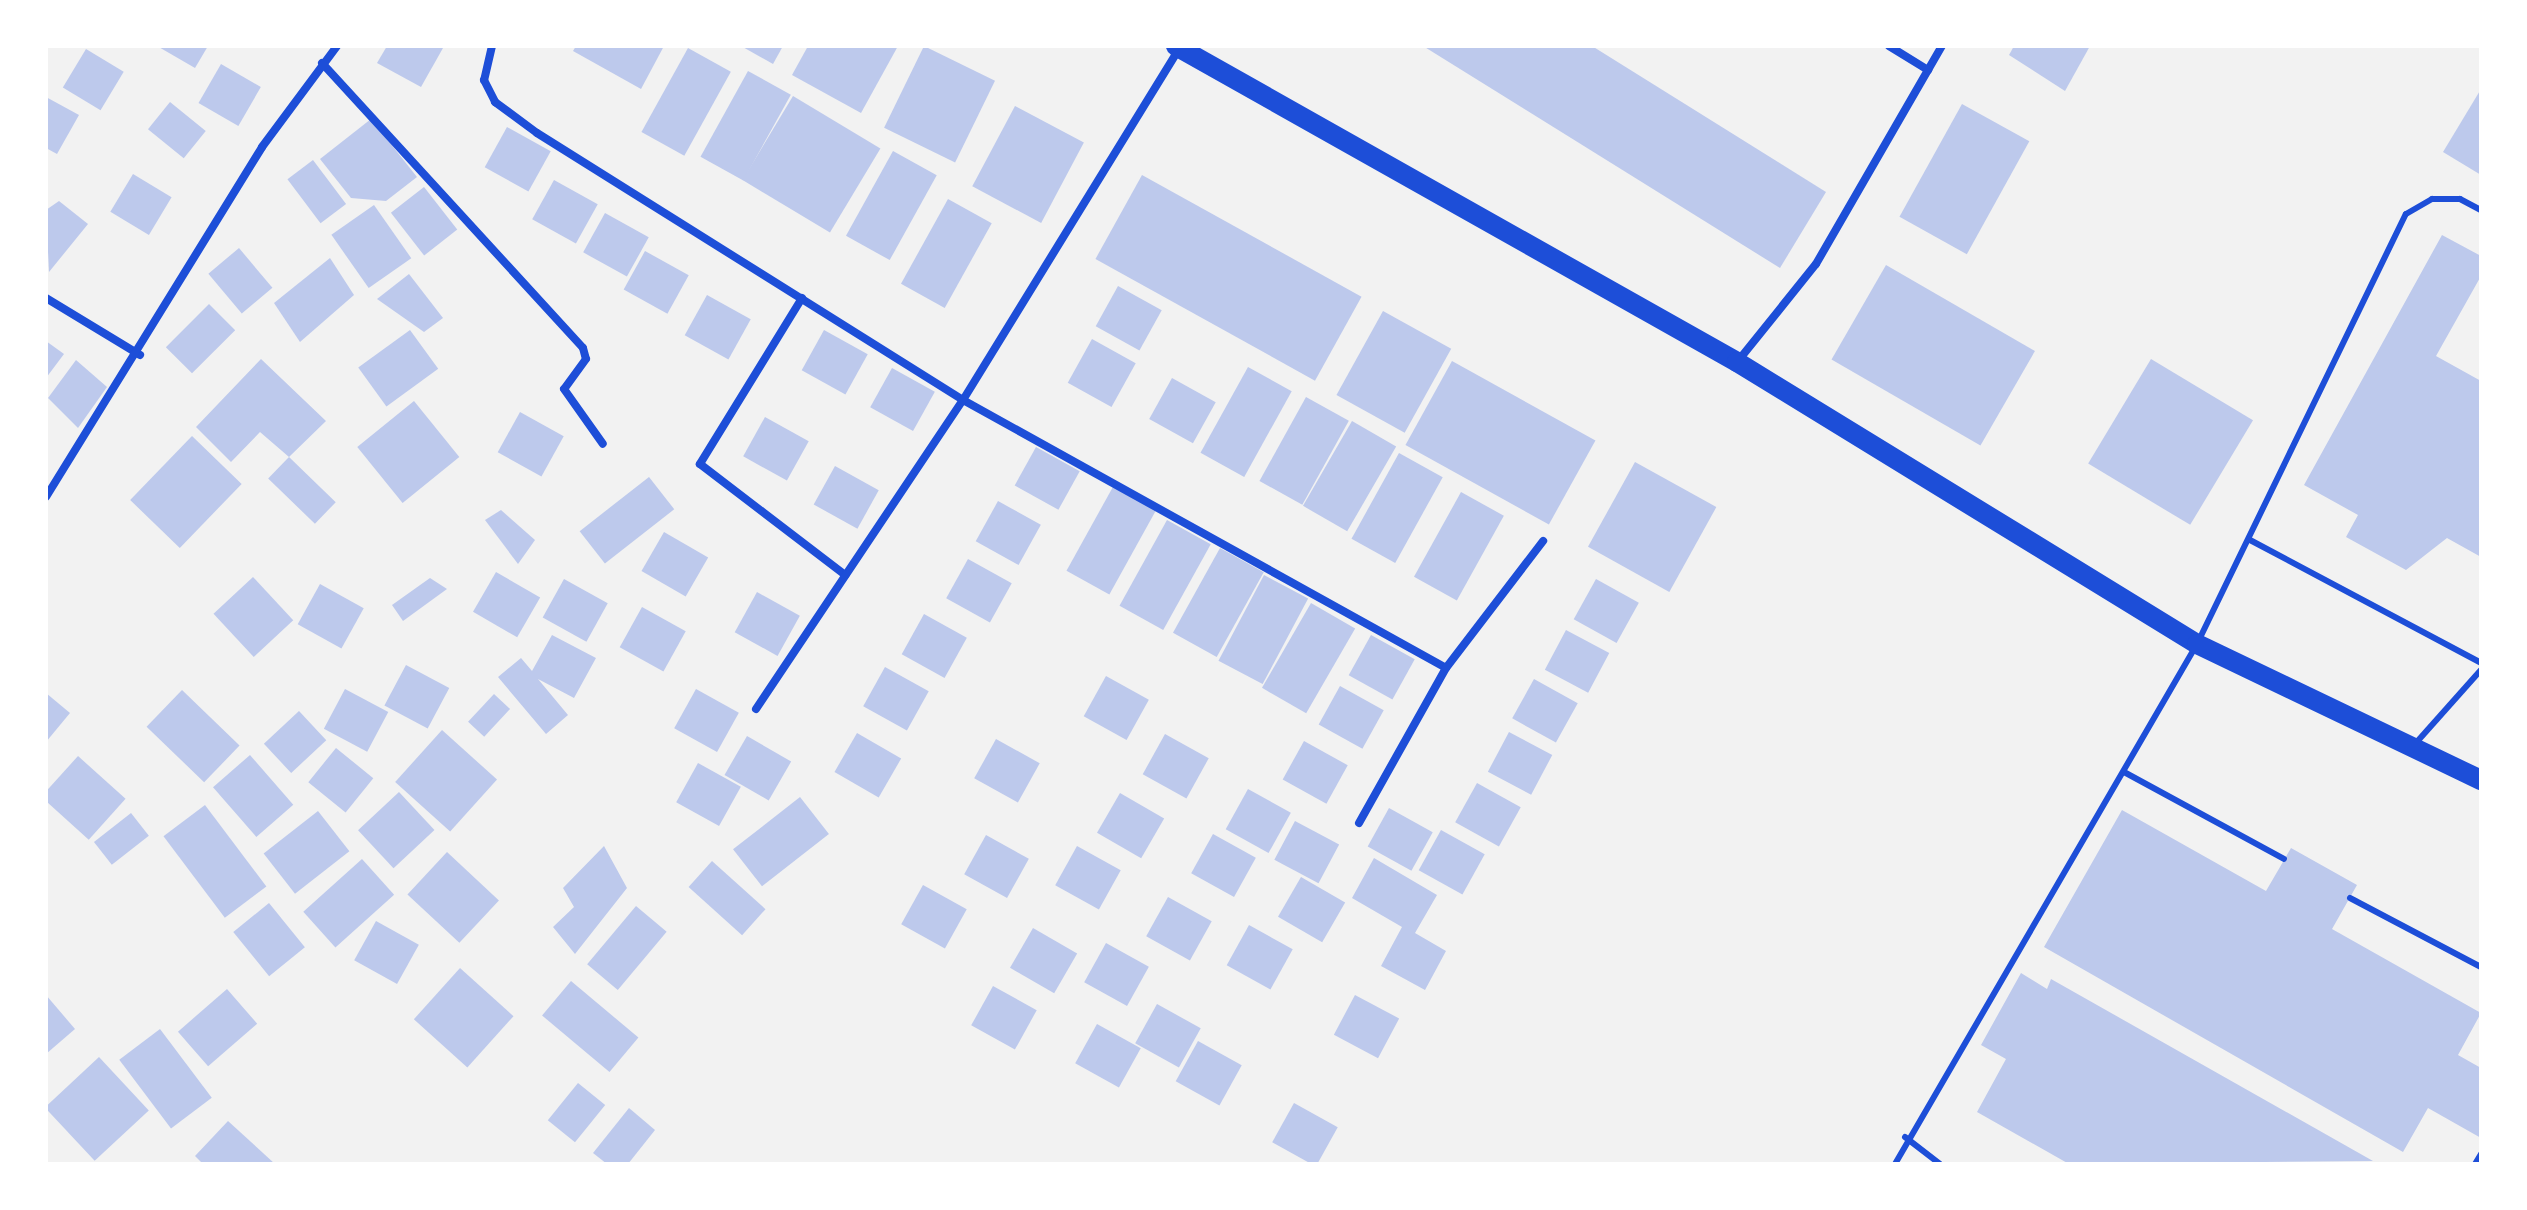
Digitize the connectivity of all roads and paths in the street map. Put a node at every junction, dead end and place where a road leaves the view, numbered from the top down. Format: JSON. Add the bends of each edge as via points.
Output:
{"nodes":[{"id":1,"x":337,"y":46,"type":"edge"},
{"id":2,"x":492,"y":46,"type":"edge"},
{"id":3,"x":1889,"y":46,"type":"edge"},
{"id":4,"x":1942,"y":46,"type":"edge"},
{"id":5,"x":1178,"y":47,"type":"edge"},
{"id":6,"x":322,"y":63,"type":"junction"},
{"id":7,"x":1928,"y":70,"type":"junction"},
{"id":8,"x":2481,"y":210,"type":"edge"},
{"id":9,"x":46,"y":298,"type":"edge"},
{"id":10,"x":802,"y":298,"type":"junction"},
{"id":11,"x":140,"y":355,"type":"junction"},
{"id":12,"x":1737,"y":362,"type":"junction"},
{"id":13,"x":963,"y":400,"type":"junction"},
{"id":14,"x":603,"y":444,"type":"dead end"},
{"id":15,"x":46,"y":497,"type":"edge"},
{"id":16,"x":2250,"y":540,"type":"junction"},
{"id":17,"x":1543,"y":541,"type":"dead end"},
{"id":18,"x":845,"y":575,"type":"junction"},
{"id":19,"x":2197,"y":644,"type":"junction"},
{"id":20,"x":2481,"y":663,"type":"edge"},
{"id":21,"x":1446,"y":668,"type":"junction"},
{"id":22,"x":2481,"y":670,"type":"edge"},
{"id":23,"x":756,"y":709,"type":"dead end"},
{"id":24,"x":2415,"y":744,"type":"junction"},
{"id":25,"x":2124,"y":772,"type":"junction"},
{"id":26,"x":2481,"y":780,"type":"edge"},
{"id":27,"x":1359,"y":823,"type":"dead end"},
{"id":28,"x":2284,"y":859,"type":"dead end"},
{"id":29,"x":2350,"y":898,"type":"dead end"},
{"id":30,"x":2481,"y":967,"type":"edge"},
{"id":31,"x":1905,"y":1137,"type":"junction"},
{"id":32,"x":2481,"y":1154,"type":"edge"},
{"id":33,"x":1895,"y":1164,"type":"edge"},
{"id":34,"x":1940,"y":1164,"type":"edge"},
{"id":35,"x":2475,"y":1164,"type":"edge"}],
"edges":[{"from":1,"to":6,"type":"street"},
{"from":2,"to":10,"type":"street","via":[[484,80],[495,102]]},
{"from":3,"to":7,"type":"street"},
{"from":4,"to":7,"type":"street"},
{"from":5,"to":12,"type":"main road"},
{"from":5,"to":13,"type":"street"},
{"from":6,"to":11,"type":"street","via":[[262,147]]},
{"from":6,"to":14,"type":"street","via":[[583,348],[586,359],[564,389]]},
{"from":7,"to":12,"type":"street","via":[[1816,264]]},
{"from":8,"to":16,"type":"lane","via":[[2460,199],[2432,199],[2406,214]]},
{"from":9,"to":11,"type":"street"},
{"from":10,"to":13,"type":"street"},
{"from":10,"to":18,"type":"street","via":[[700,464]]},
{"from":11,"to":15,"type":"street"},
{"from":12,"to":19,"type":"main road"},
{"from":13,"to":18,"type":"street"},
{"from":13,"to":21,"type":"street"},
{"from":16,"to":19,"type":"lane"},
{"from":16,"to":20,"type":"lane"},
{"from":17,"to":21,"type":"street"},
{"from":18,"to":23,"type":"street"},
{"from":19,"to":24,"type":"main road"},
{"from":19,"to":25,"type":"lane"},
{"from":21,"to":27,"type":"street"},
{"from":22,"to":24,"type":"lane"},
{"from":24,"to":26,"type":"main road"},
{"from":25,"to":28,"type":"lane"},
{"from":25,"to":31,"type":"lane"},
{"from":29,"to":30,"type":"lane"},
{"from":31,"to":33,"type":"lane"},
{"from":31,"to":34,"type":"lane"},
{"from":32,"to":35,"type":"lane"}]}
